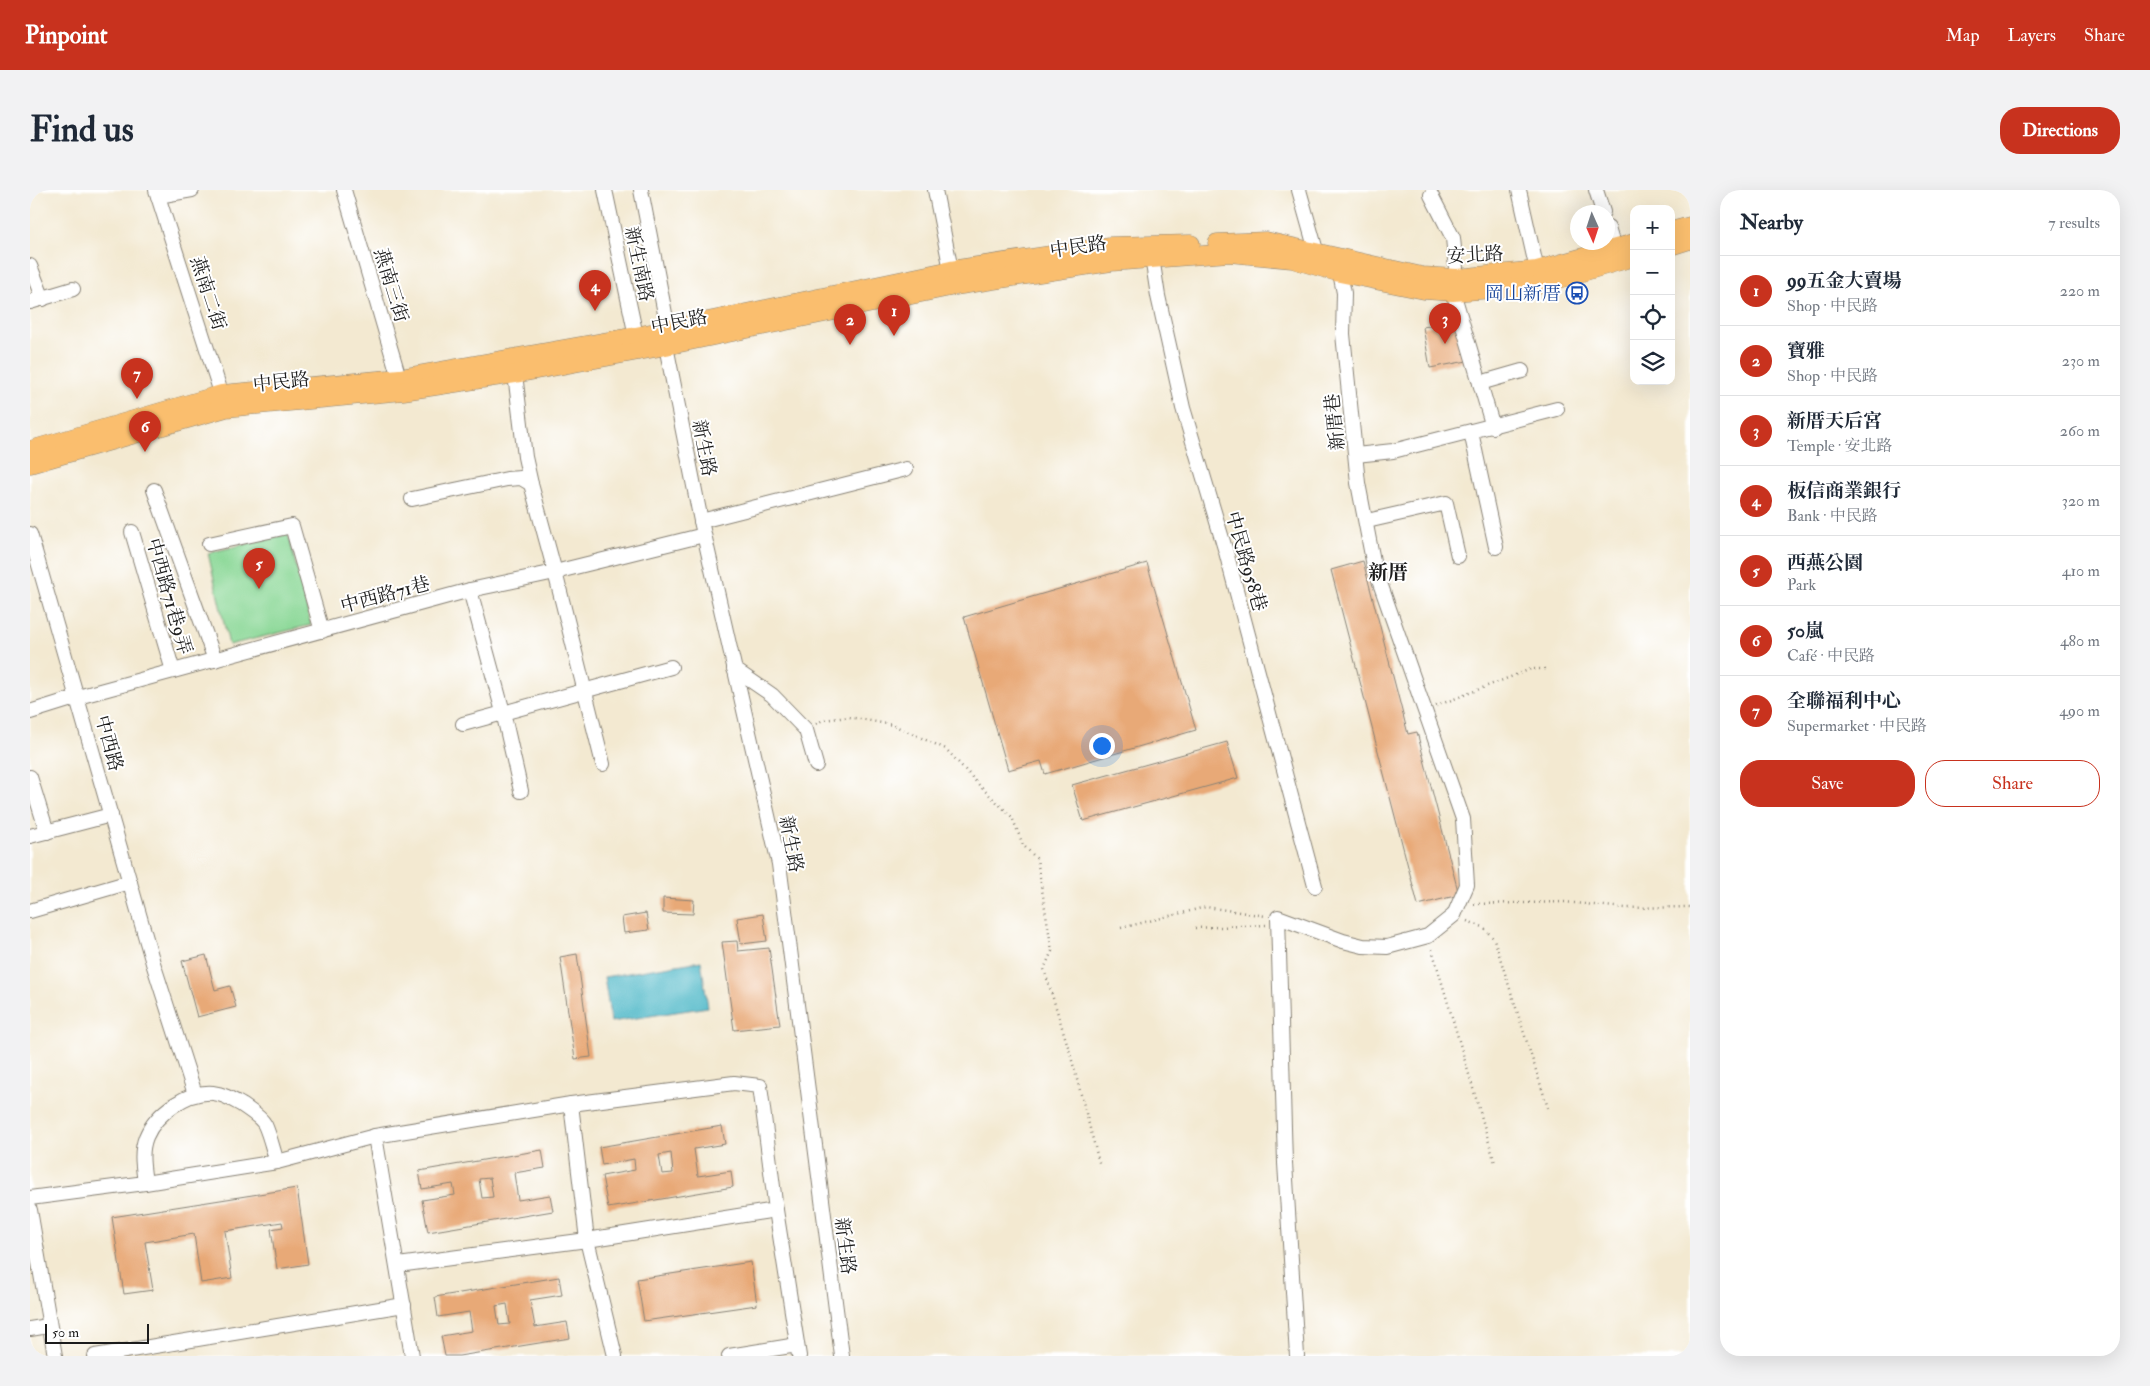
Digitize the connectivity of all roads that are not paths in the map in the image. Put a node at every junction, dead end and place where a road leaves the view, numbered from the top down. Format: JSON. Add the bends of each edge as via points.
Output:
{"nodes":[{"id":1,"x":192,"y":190,"type":"edge"},
{"id":2,"x":344,"y":190,"type":"edge"},
{"id":3,"x":606,"y":190,"type":"edge"},
{"id":4,"x":640,"y":190,"type":"edge"},
{"id":5,"x":935,"y":190,"type":"edge"},
{"id":6,"x":1300,"y":190,"type":"edge"},
{"id":7,"x":1519,"y":190,"type":"edge"},
{"id":8,"x":1596,"y":190,"type":"edge"},
{"id":9,"x":157,"y":193,"type":"edge"},
{"id":10,"x":1430,"y":195,"type":"dead end"},
{"id":11,"x":1601,"y":205,"type":"edge"},
{"id":12,"x":1690,"y":226,"type":"edge"},
{"id":13,"x":1675,"y":231,"type":"edge"},
{"id":14,"x":1690,"y":240,"type":"edge"},
{"id":15,"x":1615,"y":242,"type":"edge"},
{"id":16,"x":1675,"y":245,"type":"edge"},
{"id":17,"x":1151,"y":252,"type":"junction"},
{"id":18,"x":1317,"y":254,"type":"junction"},
{"id":19,"x":1622,"y":256,"type":"edge"},
{"id":20,"x":30,"y":266,"type":"edge"},
{"id":21,"x":1538,"y":270,"type":"junction"},
{"id":22,"x":1340,"y":273,"type":"junction"},
{"id":23,"x":953,"y":278,"type":"junction"},
{"id":24,"x":1455,"y":285,"type":"junction"},
{"id":25,"x":73,"y":289,"type":"dead end"},
{"id":26,"x":36,"y":301,"type":"edge"},
{"id":27,"x":636,"y":336,"type":"junction"},
{"id":28,"x":667,"y":338,"type":"junction"},
{"id":29,"x":1522,"y":371,"type":"dead end"},
{"id":30,"x":515,"y":374,"type":"junction"},
{"id":31,"x":1480,"y":383,"type":"junction"},
{"id":32,"x":401,"y":384,"type":"junction"},
{"id":33,"x":224,"y":401,"type":"junction"},
{"id":34,"x":1557,"y":409,"type":"dead end"},
{"id":35,"x":1493,"y":427,"type":"junction"},
{"id":36,"x":1471,"y":432,"type":"junction"},
{"id":37,"x":30,"y":450,"type":"edge"},
{"id":38,"x":1356,"y":456,"type":"junction"},
{"id":39,"x":30,"y":464,"type":"edge"},
{"id":40,"x":906,"y":469,"type":"dead end"},
{"id":41,"x":530,"y":484,"type":"junction"},
{"id":42,"x":154,"y":490,"type":"dead end"},
{"id":43,"x":412,"y":499,"type":"dead end"},
{"id":44,"x":701,"y":521,"type":"junction"},
{"id":45,"x":1367,"y":521,"type":"junction"},
{"id":46,"x":132,"y":532,"type":"dead end"},
{"id":47,"x":30,"y":534,"type":"edge"},
{"id":48,"x":704,"y":535,"type":"junction"},
{"id":49,"x":210,"y":544,"type":"dead end"},
{"id":50,"x":1496,"y":547,"type":"dead end"},
{"id":51,"x":1458,"y":556,"type":"dead end"},
{"id":52,"x":555,"y":572,"type":"junction"},
{"id":53,"x":470,"y":590,"type":"junction"},
{"id":54,"x":322,"y":631,"type":"junction"},
{"id":55,"x":215,"y":660,"type":"junction"},
{"id":56,"x":671,"y":667,"type":"dead end"},
{"id":57,"x":734,"y":669,"type":"junction"},
{"id":58,"x":173,"y":671,"type":"junction"},
{"id":59,"x":584,"y":690,"type":"junction"},
{"id":60,"x":78,"y":697,"type":"junction"},
{"id":61,"x":30,"y":712,"type":"edge"},
{"id":62,"x":504,"y":712,"type":"junction"},
{"id":63,"x":463,"y":724,"type":"dead end"},
{"id":64,"x":603,"y":764,"type":"dead end"},
{"id":65,"x":816,"y":765,"type":"dead end"},
{"id":66,"x":30,"y":776,"type":"edge"},
{"id":67,"x":521,"y":790,"type":"dead end"},
{"id":68,"x":111,"y":816,"type":"junction"},
{"id":69,"x":48,"y":832,"type":"junction"},
{"id":70,"x":30,"y":836,"type":"edge"},
{"id":71,"x":130,"y":882,"type":"junction"},
{"id":72,"x":1315,"y":886,"type":"dead end"},
{"id":73,"x":30,"y":911,"type":"edge"},
{"id":74,"x":195,"y":1094,"type":"junction"},
{"id":75,"x":571,"y":1104,"type":"junction"},
{"id":76,"x":376,"y":1136,"type":"junction"},
{"id":77,"x":277,"y":1162,"type":"junction"},
{"id":78,"x":146,"y":1182,"type":"junction"},
{"id":79,"x":30,"y":1198,"type":"edge"},
{"id":80,"x":30,"y":1210,"type":"edge"},
{"id":81,"x":776,"y":1210,"type":"junction"},
{"id":82,"x":587,"y":1240,"type":"junction"},
{"id":83,"x":398,"y":1265,"type":"junction"},
{"id":84,"x":404,"y":1305,"type":"junction"},
{"id":85,"x":48,"y":1326,"type":"junction"},
{"id":86,"x":30,"y":1329,"type":"edge"},
{"id":87,"x":798,"y":1351,"type":"edge"},
{"id":88,"x":55,"y":1356,"type":"edge"},
{"id":89,"x":95,"y":1356,"type":"edge"},
{"id":90,"x":412,"y":1356,"type":"edge"},
{"id":91,"x":615,"y":1356,"type":"edge"},
{"id":92,"x":729,"y":1356,"type":"edge"},
{"id":93,"x":842,"y":1356,"type":"edge"},
{"id":94,"x":1297,"y":1356,"type":"edge"}],
"edges":[{"from":1,"to":9,"type":"street"},
{"from":2,"to":32,"type":"street","name":"燕南三街"},
{"from":3,"to":27,"type":"street","name":"新生南路"},
{"from":4,"to":28,"type":"street","name":"新生南路"},
{"from":5,"to":23,"type":"street"},
{"from":6,"to":18,"type":"street"},
{"from":7,"to":21,"type":"street"},
{"from":8,"to":11,"type":"street"},
{"from":9,"to":33,"type":"street","name":"燕南二街"},
{"from":10,"to":24,"type":"street","via":[[1453,238]]},
{"from":12,"to":13,"type":"main road"},
{"from":14,"to":16,"type":"main road"},
{"from":15,"to":19,"type":"street"},
{"from":17,"to":18,"type":"main road","name":"中民路","via":[[1266,241]]},
{"from":17,"to":22,"type":"main road","name":"中民路","via":[[1292,259]]},
{"from":17,"to":23,"type":"main road","name":"中民路"},
{"from":17,"to":72,"type":"street","name":"中民路958巷","via":[[1183,408],[1226,552]]},
{"from":18,"to":22,"type":"street"},
{"from":18,"to":24,"type":"main road","name":"安北路"},
{"from":19,"to":21,"type":"main road","name":"安北路"},
{"from":19,"to":24,"type":"main road","name":"安北路","via":[[1535,286]]},
{"from":20,"to":26,"type":"street"},
{"from":21,"to":24,"type":"main road","name":"安北路"},
{"from":22,"to":24,"type":"main road","name":"安北路","via":[[1424,290]]},
{"from":22,"to":38,"type":"street","name":"新厝巷"},
{"from":23,"to":28,"type":"main road","name":"中民路"},
{"from":24,"to":31,"type":"street"},
{"from":25,"to":26,"type":"street"},
{"from":27,"to":28,"type":"main road","name":"中民路"},
{"from":27,"to":32,"type":"main road","name":"中民路"},
{"from":28,"to":30,"type":"main road","name":"中民路"},
{"from":28,"to":44,"type":"street","name":"新生路"},
{"from":29,"to":31,"type":"street"},
{"from":30,"to":32,"type":"main road","name":"中民路"},
{"from":30,"to":41,"type":"street"},
{"from":31,"to":35,"type":"street"},
{"from":32,"to":33,"type":"main road","name":"中民路"},
{"from":33,"to":37,"type":"main road","name":"中民路"},
{"from":33,"to":39,"type":"main road","name":"中民路"},
{"from":34,"to":35,"type":"street"},
{"from":35,"to":36,"type":"street"},
{"from":36,"to":38,"type":"street","via":[[1393,451]]},
{"from":36,"to":50,"type":"street"},
{"from":38,"to":45,"type":"street","name":"新厝巷","via":[[1358,483]]},
{"from":40,"to":44,"type":"street"},
{"from":41,"to":43,"type":"street","via":[[521,478],[507,479]]},
{"from":41,"to":52,"type":"street"},
{"from":42,"to":55,"type":"street"},
{"from":44,"to":48,"type":"street","name":"新生路"},
{"from":45,"to":51,"type":"street","via":[[1446,503]]},
{"from":45,"to":94,"type":"street","name":"新厝巷","via":[[1374,566],[1463,819],[1467,885],[1457,910],[1428,936],[1387,947],[1363,946],[1278,921],[1285,1163]]},
{"from":46,"to":58,"type":"street","name":"中西路71巷9弄"},
{"from":47,"to":60,"type":"street","name":"中西路"},
{"from":48,"to":52,"type":"street","name":"中西路71巷"},
{"from":48,"to":57,"type":"street","name":"新生路"},
{"from":49,"to":54,"type":"street","via":[[292,526]]},
{"from":52,"to":53,"type":"street","name":"中西路71巷"},
{"from":52,"to":59,"type":"street"},
{"from":53,"to":54,"type":"street","name":"中西路71巷"},
{"from":53,"to":62,"type":"street"},
{"from":54,"to":55,"type":"street","name":"中西路71巷"},
{"from":55,"to":58,"type":"street","name":"中西路71巷"},
{"from":56,"to":59,"type":"street"},
{"from":57,"to":65,"type":"street","via":[[772,694],[806,730]]},
{"from":57,"to":93,"type":"street","name":"新生路","via":[[778,864]]},
{"from":58,"to":60,"type":"street","name":"中西路71巷"},
{"from":59,"to":62,"type":"street"},
{"from":59,"to":64,"type":"street"},
{"from":60,"to":61,"type":"street","name":"中西路71巷"},
{"from":60,"to":68,"type":"street","name":"中西路"},
{"from":62,"to":63,"type":"street"},
{"from":62,"to":67,"type":"street"},
{"from":66,"to":69,"type":"street"},
{"from":68,"to":69,"type":"street"},
{"from":68,"to":71,"type":"street","name":"中西路"},
{"from":69,"to":70,"type":"street"},
{"from":71,"to":73,"type":"street"},
{"from":71,"to":74,"type":"street","name":"中西路"},
{"from":74,"to":77,"type":"street","via":[[214,1093],[229,1097],[251,1111],[265,1124]]},
{"from":74,"to":78,"type":"street","via":[[171,1107],[154,1123],[146,1138],[142,1157]]},
{"from":75,"to":76,"type":"street"},
{"from":75,"to":81,"type":"street","via":[[734,1083],[760,1086]]},
{"from":75,"to":82,"type":"street"},
{"from":76,"to":77,"type":"street"},
{"from":76,"to":83,"type":"street"},
{"from":77,"to":78,"type":"street"},
{"from":78,"to":79,"type":"street"},
{"from":80,"to":85,"type":"street"},
{"from":81,"to":82,"type":"street"},
{"from":81,"to":87,"type":"street"},
{"from":82,"to":83,"type":"street"},
{"from":82,"to":91,"type":"street"},
{"from":83,"to":84,"type":"street"},
{"from":84,"to":89,"type":"street"},
{"from":84,"to":90,"type":"street"},
{"from":85,"to":86,"type":"street"},
{"from":85,"to":88,"type":"street"},
{"from":87,"to":92,"type":"street"}]}
